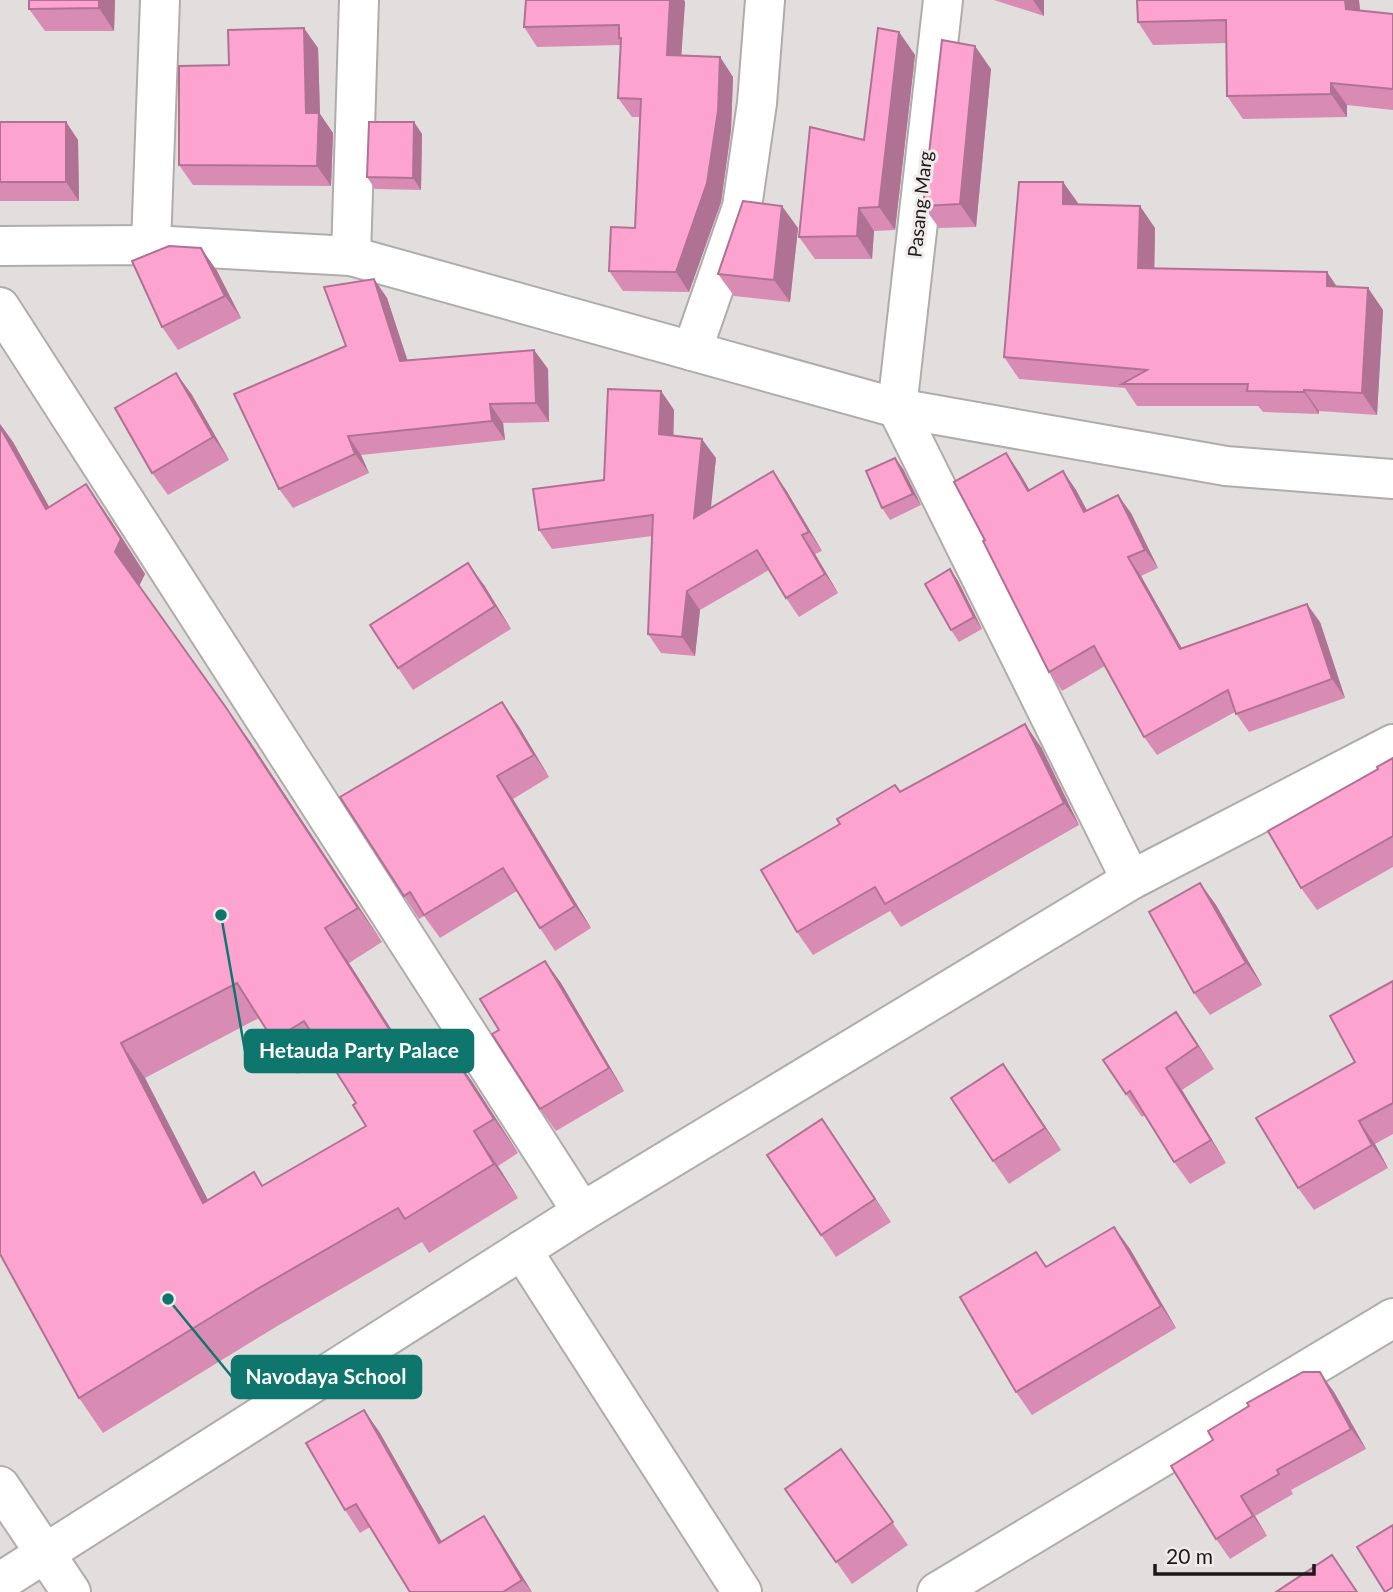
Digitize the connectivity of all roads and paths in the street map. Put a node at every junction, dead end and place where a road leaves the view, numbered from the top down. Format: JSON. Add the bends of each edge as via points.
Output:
{"nodes":[{"id":1,"x":160,"y":0,"type":"edge"},
{"id":2,"x":359,"y":0,"type":"edge"},
{"id":3,"x":765,"y":0,"type":"edge"},
{"id":4,"x":943,"y":0,"type":"edge"},
{"id":5,"x":151,"y":245,"type":"junction"},
{"id":6,"x":0,"y":246,"type":"edge"},
{"id":7,"x":352,"y":256,"type":"junction"},
{"id":8,"x":0,"y":307,"type":"edge"},
{"id":9,"x":692,"y":351,"type":"junction"},
{"id":10,"x":897,"y":408,"type":"junction"},
{"id":11,"x":1393,"y":479,"type":"edge"},
{"id":12,"x":1393,"y":744,"type":"edge"},
{"id":13,"x":1131,"y":880,"type":"junction"},
{"id":14,"x":582,"y":1212,"type":"junction"},
{"id":15,"x":522,"y":1250,"type":"junction"},
{"id":16,"x":1393,"y":1318,"type":"edge"},
{"id":17,"x":0,"y":1486,"type":"edge"},
{"id":18,"x":45,"y":1554,"type":"junction"},
{"id":19,"x":0,"y":1582,"type":"edge"},
{"id":20,"x":71,"y":1592,"type":"edge"},
{"id":21,"x":742,"y":1592,"type":"edge"},
{"id":22,"x":937,"y":1592,"type":"edge"}],
"edges":[{"from":1,"to":5,"type":"street"},
{"from":2,"to":7,"type":"street"},
{"from":3,"to":9,"type":"street","via":[[742,207]]},
{"from":4,"to":10,"type":"street","name":"Pasang Marg"},
{"from":5,"to":6,"type":"street"},
{"from":5,"to":7,"type":"street"},
{"from":7,"to":9,"type":"street"},
{"from":8,"to":14,"type":"street"},
{"from":9,"to":10,"type":"street"},
{"from":10,"to":11,"type":"street","via":[[1226,466]]},
{"from":10,"to":13,"type":"street"},
{"from":12,"to":13,"type":"street"},
{"from":13,"to":14,"type":"street"},
{"from":14,"to":15,"type":"street"},
{"from":15,"to":18,"type":"street"},
{"from":15,"to":21,"type":"street"},
{"from":16,"to":22,"type":"street"},
{"from":17,"to":18,"type":"street"},
{"from":18,"to":19,"type":"street"},
{"from":18,"to":20,"type":"street"}]}
